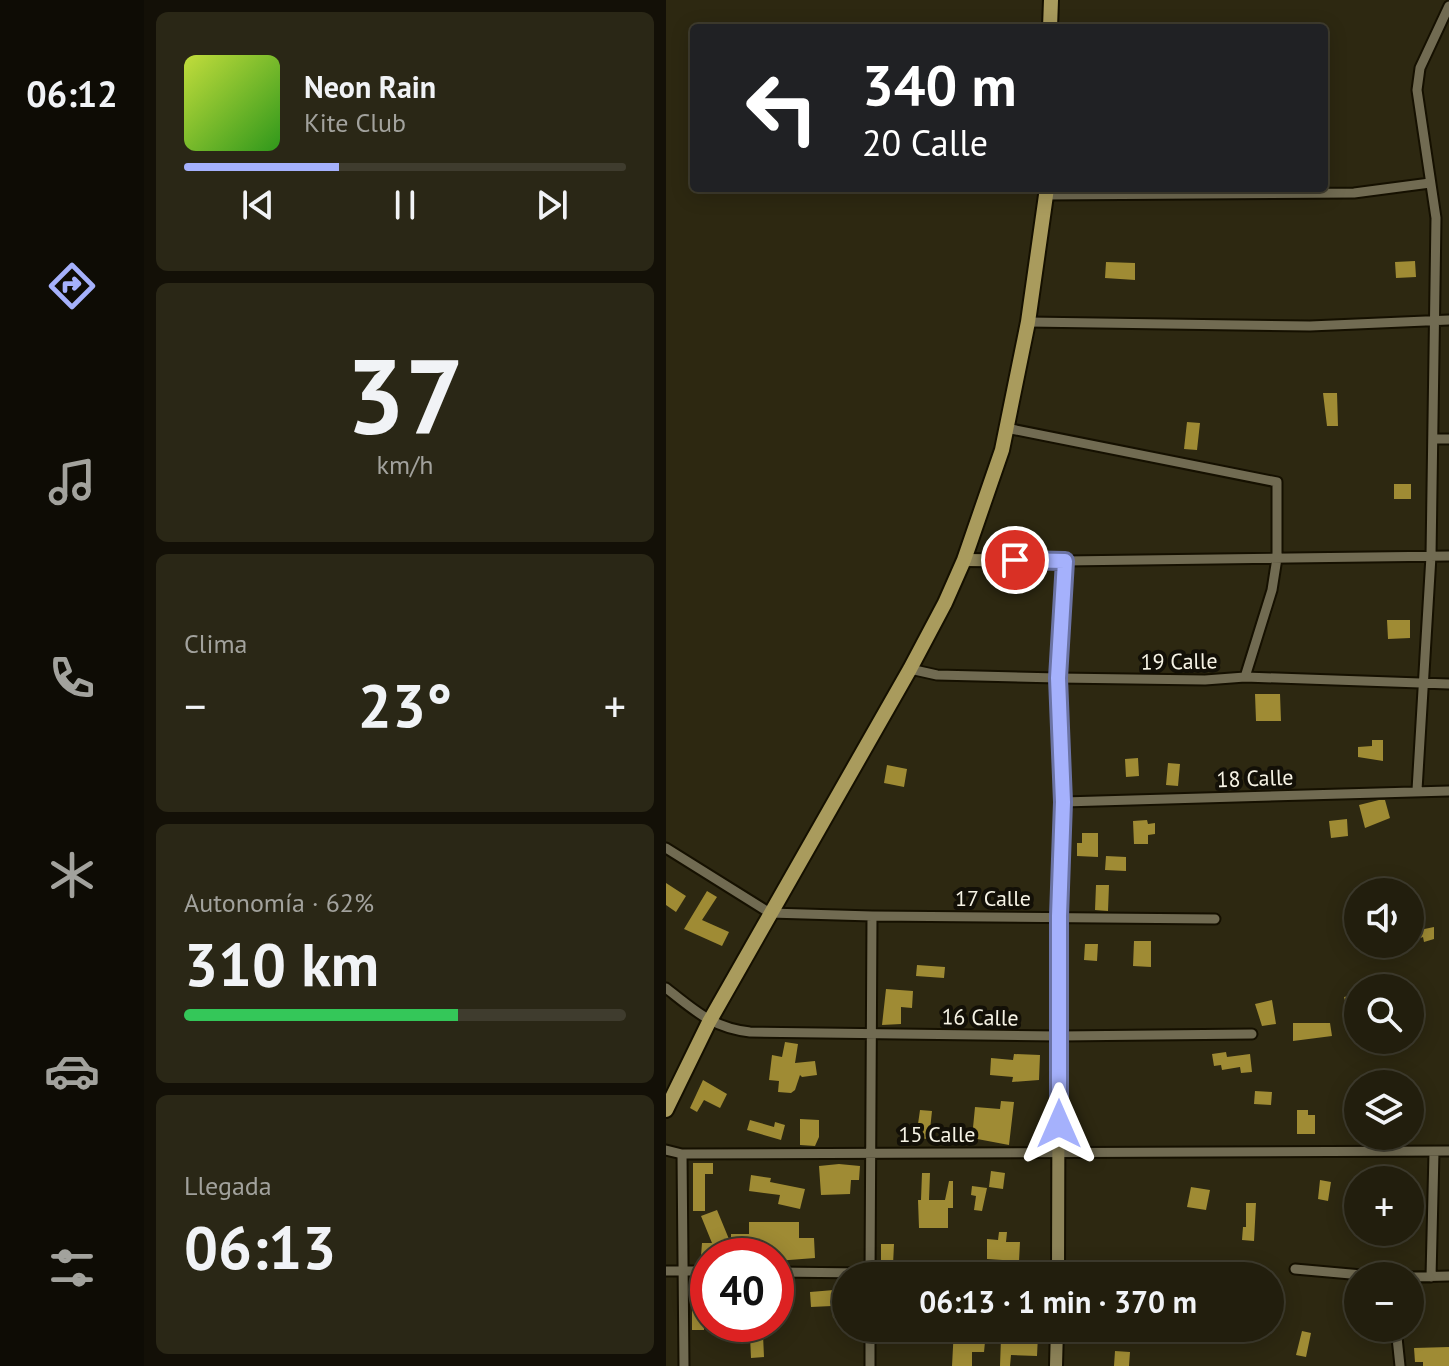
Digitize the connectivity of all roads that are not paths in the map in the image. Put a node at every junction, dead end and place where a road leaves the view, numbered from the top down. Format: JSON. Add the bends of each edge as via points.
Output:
{"nodes":[{"id":1,"x":1051,"y":0,"type":"edge"},
{"id":2,"x":1449,"y":6,"type":"edge"},
{"id":3,"x":1050,"y":24,"type":"edge"},
{"id":4,"x":1430,"y":183,"type":"junction"},
{"id":5,"x":1046,"y":192,"type":"edge"},
{"id":6,"x":1436,"y":320,"type":"junction"},
{"id":7,"x":1449,"y":320,"type":"edge"},
{"id":8,"x":1028,"y":322,"type":"junction"},
{"id":9,"x":1006,"y":428,"type":"junction"},
{"id":10,"x":1434,"y":439,"type":"junction"},
{"id":11,"x":1449,"y":439,"type":"edge"},
{"id":12,"x":1431,"y":556,"type":"junction"},
{"id":13,"x":1449,"y":556,"type":"edge"},
{"id":14,"x":1277,"y":558,"type":"junction"},
{"id":15,"x":964,"y":560,"type":"junction"},
{"id":16,"x":1065,"y":561,"type":"junction"},
{"id":17,"x":910,"y":669,"type":"junction"},
{"id":18,"x":1245,"y":677,"type":"junction"},
{"id":19,"x":1058,"y":678,"type":"junction"},
{"id":20,"x":1422,"y":684,"type":"junction"},
{"id":21,"x":1449,"y":684,"type":"edge"},
{"id":22,"x":1417,"y":790,"type":"junction"},
{"id":23,"x":1449,"y":791,"type":"edge"},
{"id":24,"x":1063,"y":802,"type":"junction"},
{"id":25,"x":666,"y":848,"type":"edge"},
{"id":26,"x":770,"y":913,"type":"junction"},
{"id":27,"x":872,"y":916,"type":"junction"},
{"id":28,"x":1059,"y":916,"type":"junction"},
{"id":29,"x":1215,"y":919,"type":"dead end"},
{"id":30,"x":666,"y":988,"type":"edge"},
{"id":31,"x":709,"y":1022,"type":"junction"},
{"id":32,"x":873,"y":1034,"type":"junction"},
{"id":33,"x":1252,"y":1034,"type":"dead end"},
{"id":34,"x":1059,"y":1036,"type":"junction"},
{"id":35,"x":666,"y":1110,"type":"edge"},
{"id":36,"x":666,"y":1150,"type":"edge"},
{"id":37,"x":1449,"y":1151,"type":"edge"},
{"id":38,"x":872,"y":1152,"type":"junction"},
{"id":39,"x":1434,"y":1152,"type":"junction"},
{"id":40,"x":1059,"y":1153,"type":"junction"},
{"id":41,"x":682,"y":1154,"type":"junction"},
{"id":42,"x":870,"y":1262,"type":"edge"},
{"id":43,"x":1058,"y":1262,"type":"edge"},
{"id":44,"x":1295,"y":1269,"type":"dead end"},
{"id":45,"x":666,"y":1271,"type":"edge"},
{"id":46,"x":683,"y":1271,"type":"junction"},
{"id":47,"x":690,"y":1271,"type":"edge"},
{"id":48,"x":794,"y":1272,"type":"edge"},
{"id":49,"x":832,"y":1273,"type":"edge"},
{"id":50,"x":1344,"y":1273,"type":"edge"},
{"id":51,"x":1449,"y":1276,"type":"edge"},
{"id":52,"x":1424,"y":1277,"type":"edge"},
{"id":53,"x":1431,"y":1277,"type":"junction"},
{"id":54,"x":870,"y":1342,"type":"edge"},
{"id":55,"x":1057,"y":1342,"type":"edge"},
{"id":56,"x":1397,"y":1342,"type":"edge"},
{"id":57,"x":684,"y":1366,"type":"edge"},
{"id":58,"x":870,"y":1366,"type":"edge"},
{"id":59,"x":1056,"y":1366,"type":"edge"},
{"id":60,"x":1400,"y":1366,"type":"edge"}],
"edges":[{"from":1,"to":3,"type":"main road"},
{"from":2,"to":4,"type":"street","via":[[1420,68],[1417,90]]},
{"from":4,"to":5,"type":"street","via":[[1354,193]]},
{"from":4,"to":6,"type":"street","via":[[1436,218]]},
{"from":5,"to":8,"type":"main road"},
{"from":6,"to":7,"type":"street"},
{"from":6,"to":8,"type":"street","via":[[1310,326]]},
{"from":6,"to":10,"type":"street"},
{"from":8,"to":9,"type":"main road"},
{"from":9,"to":14,"type":"street","via":[[1277,482]]},
{"from":9,"to":15,"type":"main road"},
{"from":10,"to":11,"type":"street"},
{"from":10,"to":12,"type":"street"},
{"from":12,"to":13,"type":"street"},
{"from":12,"to":14,"type":"street"},
{"from":12,"to":20,"type":"street"},
{"from":14,"to":16,"type":"street"},
{"from":14,"to":18,"type":"street"},
{"from":15,"to":16,"type":"street"},
{"from":15,"to":17,"type":"main road"},
{"from":16,"to":19,"type":"street"},
{"from":17,"to":19,"type":"street","name":"19 Calle","via":[[937,675]]},
{"from":17,"to":26,"type":"main road"},
{"from":18,"to":19,"type":"street","name":"19 Calle"},
{"from":18,"to":20,"type":"street","name":"19 Calle"},
{"from":19,"to":24,"type":"street"},
{"from":20,"to":21,"type":"street","name":"19 Calle"},
{"from":20,"to":22,"type":"street"},
{"from":22,"to":23,"type":"street","name":"18 Calle"},
{"from":22,"to":24,"type":"street","name":"18 Calle"},
{"from":24,"to":28,"type":"street"},
{"from":25,"to":26,"type":"street"},
{"from":26,"to":27,"type":"street","name":"17 Calle"},
{"from":26,"to":31,"type":"main road"},
{"from":27,"to":28,"type":"street","name":"17 Calle"},
{"from":27,"to":32,"type":"street"},
{"from":28,"to":29,"type":"street","name":"17 Calle"},
{"from":28,"to":34,"type":"street"},
{"from":30,"to":31,"type":"street"},
{"from":31,"to":32,"type":"street","name":"16 Calle","via":[[750,1032]]},
{"from":31,"to":35,"type":"main road"},
{"from":32,"to":34,"type":"street","name":"16 Calle"},
{"from":32,"to":38,"type":"street"},
{"from":33,"to":34,"type":"street","name":"16 Calle"},
{"from":34,"to":40,"type":"street"},
{"from":36,"to":41,"type":"street","name":"15 Calle"},
{"from":37,"to":39,"type":"street","name":"15 Calle"},
{"from":38,"to":40,"type":"street","name":"15 Calle"},
{"from":38,"to":41,"type":"street","name":"15 Calle"},
{"from":38,"to":42,"type":"street"},
{"from":39,"to":40,"type":"street","name":"15 Calle"},
{"from":39,"to":53,"type":"street"},
{"from":40,"to":43,"type":"street"},
{"from":41,"to":46,"type":"street"},
{"from":44,"to":50,"type":"street"},
{"from":45,"to":46,"type":"street"},
{"from":46,"to":47,"type":"street"},
{"from":46,"to":57,"type":"street"},
{"from":48,"to":49,"type":"street"},
{"from":51,"to":53,"type":"street"},
{"from":52,"to":53,"type":"street"},
{"from":54,"to":58,"type":"street"},
{"from":55,"to":59,"type":"street"},
{"from":56,"to":60,"type":"street"}]}
